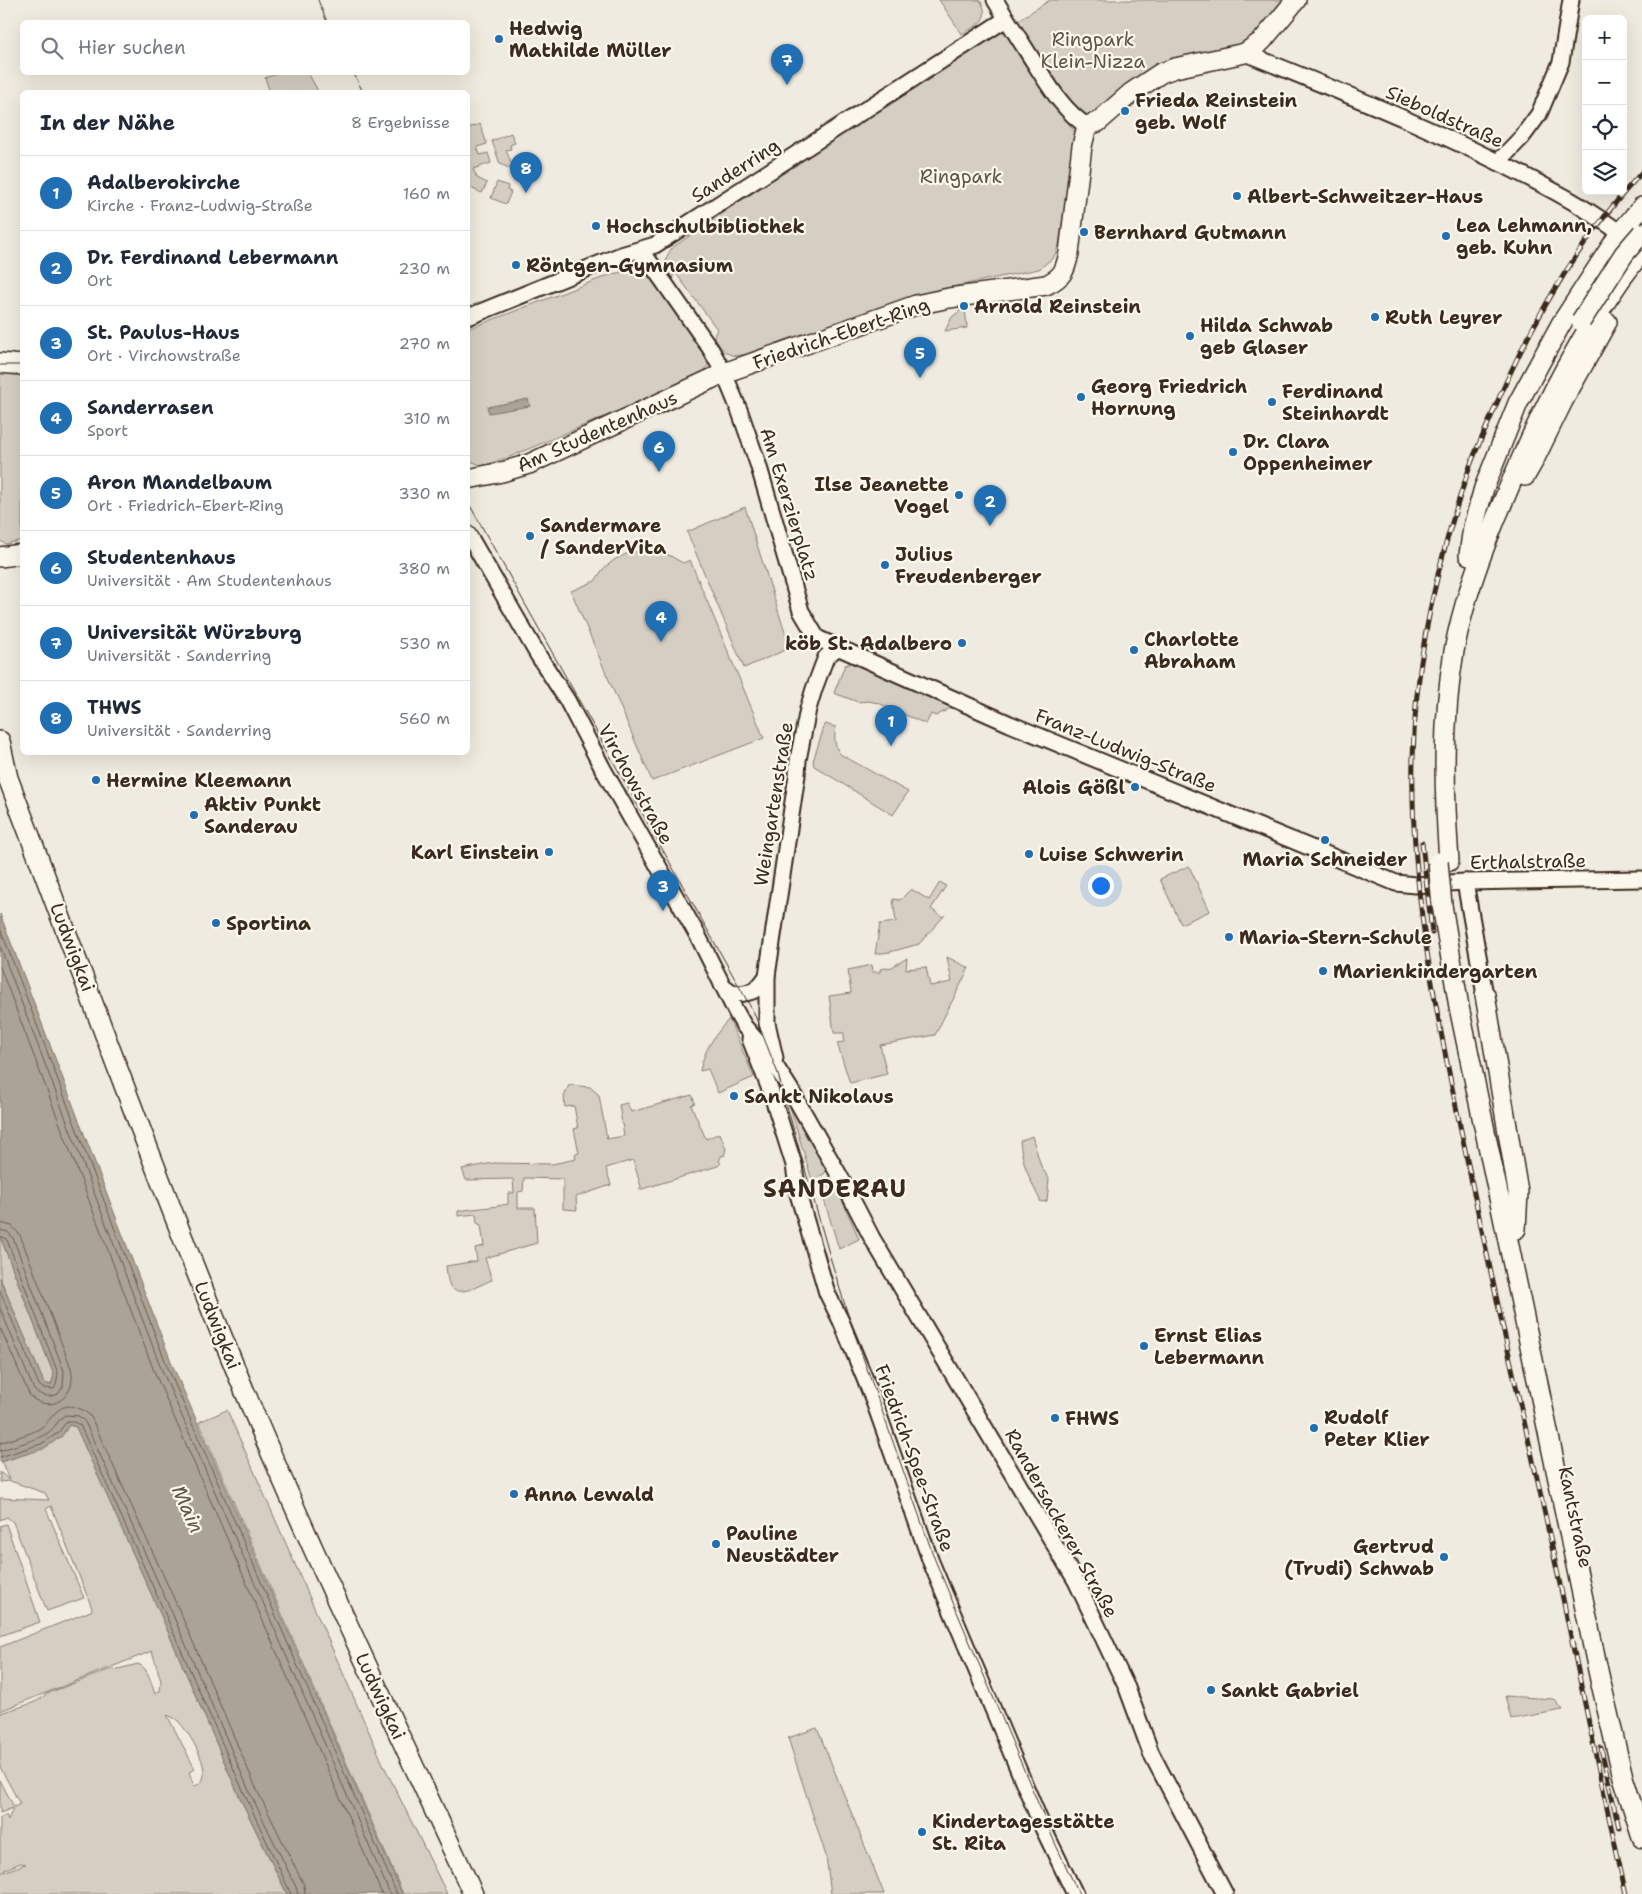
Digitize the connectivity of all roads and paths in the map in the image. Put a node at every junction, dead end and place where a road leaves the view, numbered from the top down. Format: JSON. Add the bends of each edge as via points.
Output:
{"nodes":[{"id":1,"x":995,"y":0,"type":"edge"},
{"id":2,"x":1296,"y":0,"type":"edge"},
{"id":3,"x":1571,"y":0,"type":"edge"},
{"id":4,"x":1006,"y":19,"type":"junction"},
{"id":5,"x":1246,"y":53,"type":"junction"},
{"id":6,"x":1087,"y":126,"type":"junction"},
{"id":7,"x":1498,"y":162,"type":"junction"},
{"id":8,"x":1642,"y":207,"type":"edge"},
{"id":9,"x":1620,"y":233,"type":"junction"},
{"id":10,"x":1642,"y":233,"type":"edge"},
{"id":11,"x":1642,"y":247,"type":"edge"},
{"id":12,"x":639,"y":251,"type":"junction"},
{"id":13,"x":1642,"y":251,"type":"edge"},
{"id":14,"x":1642,"y":272,"type":"edge"},
{"id":15,"x":470,"y":315,"type":"edge"},
{"id":16,"x":1586,"y":323,"type":"junction"},
{"id":17,"x":724,"y":374,"type":"junction"},
{"id":18,"x":470,"y":479,"type":"edge"},
{"id":19,"x":1503,"y":501,"type":"junction"},
{"id":20,"x":470,"y":537,"type":"edge"},
{"id":21,"x":20,"y":554,"type":"edge"},
{"id":22,"x":1469,"y":555,"type":"junction"},
{"id":23,"x":0,"y":557,"type":"edge"},
{"id":24,"x":831,"y":644,"type":"junction"},
{"id":25,"x":0,"y":741,"type":"edge"},
{"id":26,"x":1444,"y":862,"type":"junction"},
{"id":27,"x":1642,"y":879,"type":"edge"},
{"id":28,"x":1465,"y":882,"type":"junction"},
{"id":29,"x":1415,"y":885,"type":"joint"},
{"id":30,"x":1448,"y":904,"type":"junction"},
{"id":31,"x":766,"y":976,"type":"junction"},
{"id":32,"x":722,"y":985,"type":"junction"},
{"id":33,"x":1485,"y":995,"type":"joint"},
{"id":34,"x":744,"y":1026,"type":"junction"},
{"id":35,"x":780,"y":1074,"type":"junction"},
{"id":36,"x":843,"y":1182,"type":"joint"},
{"id":37,"x":1516,"y":1229,"type":"junction"},
{"id":38,"x":1642,"y":1804,"type":"edge"},
{"id":39,"x":1642,"y":1837,"type":"edge"},
{"id":40,"x":473,"y":1894,"type":"edge"},
{"id":41,"x":1074,"y":1894,"type":"edge"},
{"id":42,"x":1225,"y":1894,"type":"edge"}],
"edges":[{"from":1,"to":4,"type":"street"},
{"from":2,"to":5,"type":"main road","via":[[1262,41]]},
{"from":3,"to":7,"type":"street","via":[[1561,62],[1540,114]]},
{"from":4,"to":6,"type":"street","via":[[1058,99]]},
{"from":4,"to":12,"type":"street","name":"Sanderring","via":[[657,244]]},
{"from":5,"to":6,"type":"main road","via":[[1161,73],[1131,93],[1098,122]]},
{"from":5,"to":7,"type":"street","name":"Sieboldstraße","via":[[1395,114]]},
{"from":6,"to":17,"type":"main road","name":"Friedrich-Ebert-Ring","via":[[1069,253],[1065,270],[1058,279],[1046,285],[916,305]]},
{"from":7,"to":9,"type":"street","name":"Sieboldstraße","via":[[1562,195]]},
{"from":8,"to":9,"type":"main road"},
{"from":9,"to":11,"type":"street","name":"Sieboldstraße"},
{"from":9,"to":22,"type":"main road","via":[[1561,324],[1518,403],[1484,488]]},
{"from":10,"to":16,"type":"main road","bridge":true,"via":[[1619,263]]},
{"from":12,"to":15,"type":"street","name":"Sanderring"},
{"from":12,"to":17,"type":"street","name":"Am Exerzierplatz","via":[[705,341]]},
{"from":13,"to":16,"type":"main road"},
{"from":14,"to":19,"type":"main road","via":[[1604,326],[1522,481]]},
{"from":16,"to":19,"type":"main road"},
{"from":16,"to":22,"type":"main road","via":[[1540,391]]},
{"from":17,"to":18,"type":"main road","name":"Am Studentenhaus","via":[[529,464]]},
{"from":17,"to":24,"type":"street","name":"Am Exerzierplatz","via":[[758,464],[801,611],[818,638]]},
{"from":19,"to":26,"type":"main road","via":[[1467,594],[1452,662],[1445,731]]},
{"from":20,"to":32,"type":"street","name":"Virchowstraße","via":[[567,700]]},
{"from":21,"to":23,"type":"main road"},
{"from":22,"to":26,"type":"main road","via":[[1450,619],[1436,708],[1434,765]]},
{"from":24,"to":29,"type":"street","name":"Franz-Ludwig-Straße","via":[[1005,722],[1390,881]]},
{"from":24,"to":31,"type":"street","name":"Weingartenstraße","via":[[804,726]]},
{"from":25,"to":40,"type":"main road","name":"Ludwigkai","via":[[12,787],[235,1369]]},
{"from":26,"to":30,"type":"main road"},
{"from":27,"to":28,"type":"street","name":"Erthalstraße"},
{"from":28,"to":29,"type":"street","name":"Erthalstraße"},
{"from":28,"to":33,"type":"street"},
{"from":30,"to":37,"type":"main road"},
{"from":30,"to":39,"type":"main road","via":[[1459,1008],[1599,1675],[1616,1750]]},
{"from":31,"to":32,"type":"street","via":[[751,993],[734,994]]},
{"from":31,"to":35,"type":"street","name":"Weingartenstraße","via":[[767,1023]]},
{"from":32,"to":34,"type":"street","name":"Virchowstraße"},
{"from":33,"to":37,"type":"main road","via":[[1518,1192]]},
{"from":34,"to":35,"type":"street","name":"Virchowstraße"},
{"from":34,"to":41,"type":"street","name":"Friedrich-Spee-Straße","via":[[771,1092],[794,1165],[801,1205],[827,1293],[872,1396],[931,1562]]},
{"from":35,"to":36,"type":"street","name":"Virchowstraße"},
{"from":36,"to":42,"type":"street","name":"Randersackerer Straße","via":[[872,1238],[1076,1581],[1123,1680],[1151,1753]]},
{"from":37,"to":38,"type":"main road","name":"Kantstraße","via":[[1610,1674]]}]}
